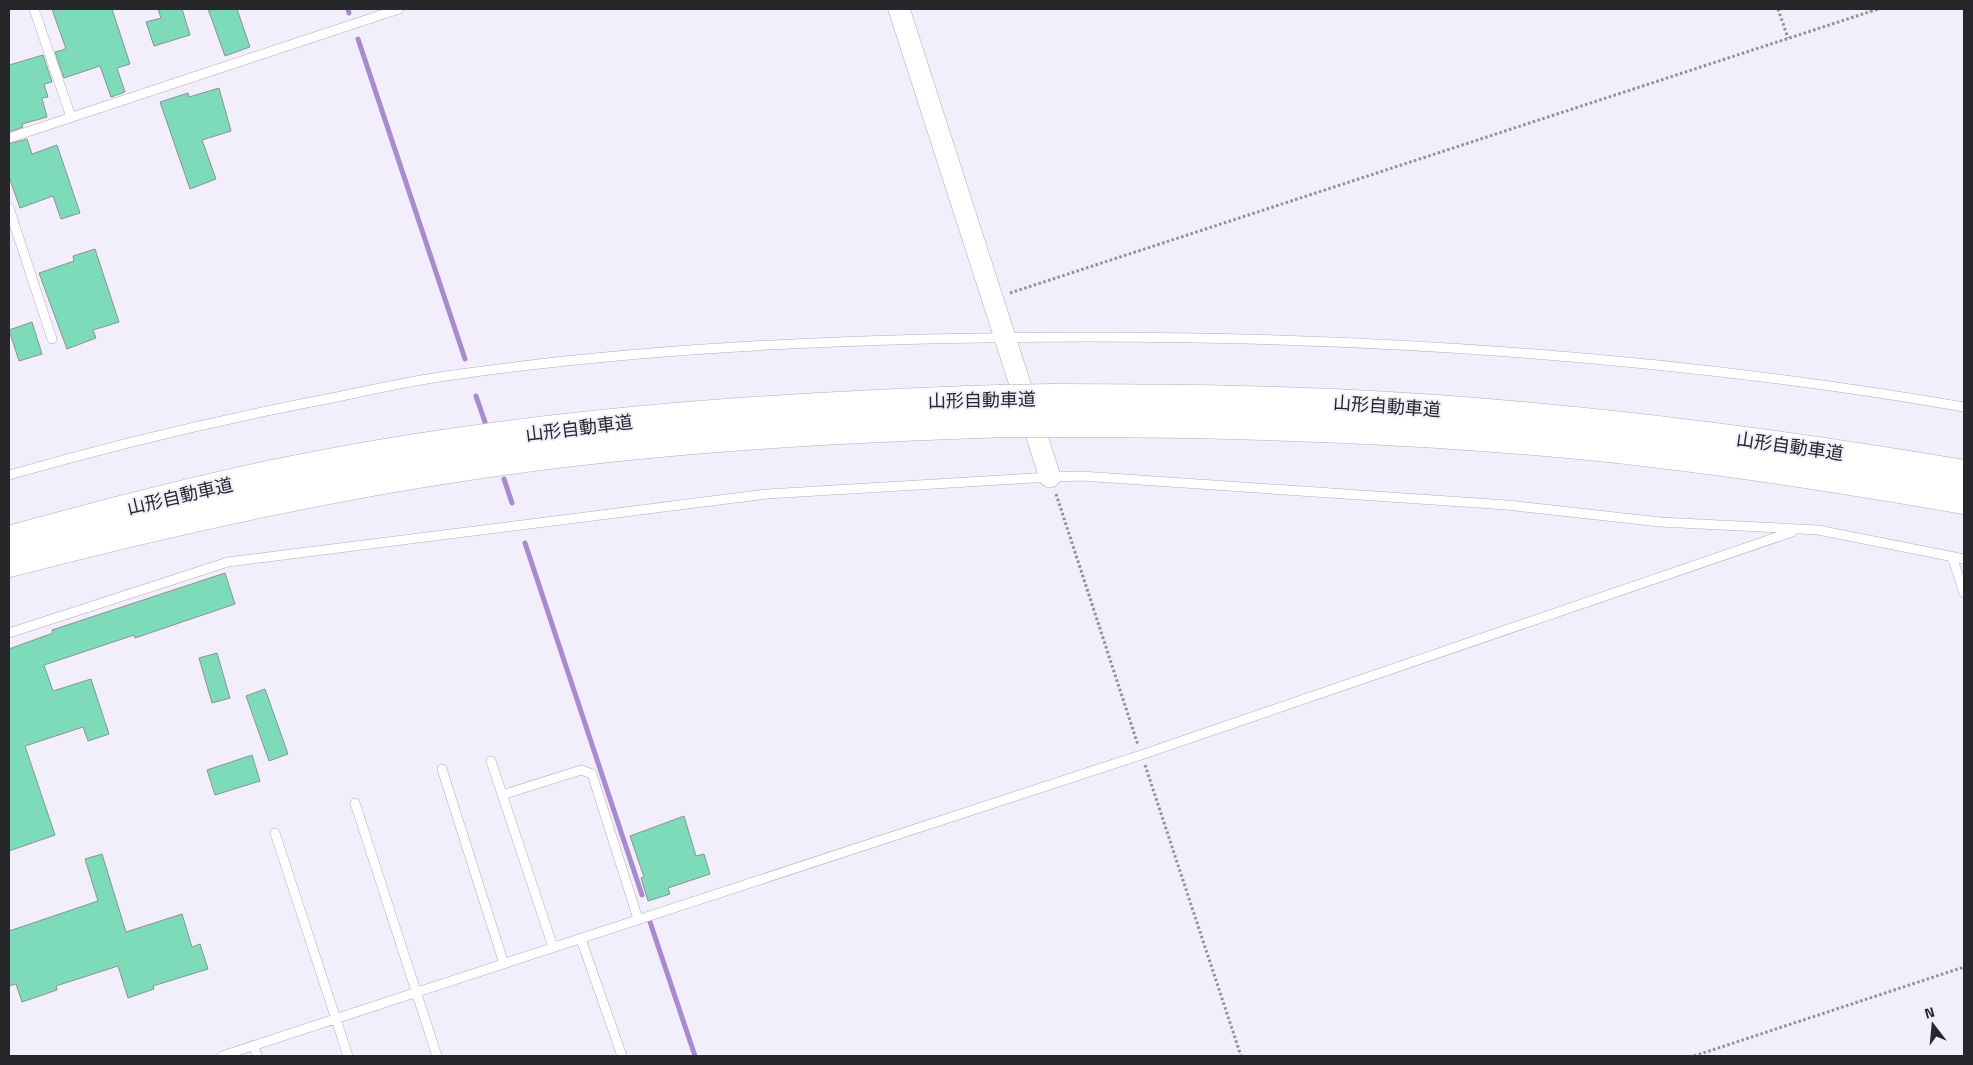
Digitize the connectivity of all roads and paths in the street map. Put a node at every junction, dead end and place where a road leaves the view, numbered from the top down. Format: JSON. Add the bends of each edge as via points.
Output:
{"nodes":[{"id":1,"x":34,"y":9,"type":"edge"},
{"id":2,"x":399,"y":9,"type":"edge"},
{"id":3,"x":899,"y":9,"type":"edge"},
{"id":4,"x":1778,"y":9,"type":"edge"},
{"id":5,"x":1878,"y":9,"type":"edge"},
{"id":6,"x":1788,"y":38,"type":"junction"},
{"id":7,"x":70,"y":117,"type":"junction"},
{"id":8,"x":9,"y":138,"type":"edge"},
{"id":9,"x":9,"y":208,"type":"edge"},
{"id":10,"x":993,"y":299,"type":"junction"},
{"id":11,"x":1005,"y":337,"type":"junction"},
{"id":12,"x":52,"y":339,"type":"dead end"},
{"id":13,"x":1964,"y":407,"type":"edge"},
{"id":14,"x":1003,"y":411,"type":"junction"},
{"id":15,"x":1836,"y":465,"type":"junction"},
{"id":16,"x":1964,"y":474,"type":"edge"},
{"id":17,"x":9,"y":475,"type":"edge"},
{"id":18,"x":1050,"y":477,"type":"junction"},
{"id":19,"x":1964,"y":500,"type":"edge"},
{"id":20,"x":1796,"y":530,"type":"junction"},
{"id":21,"x":9,"y":540,"type":"edge"},
{"id":22,"x":1952,"y":556,"type":"junction"},
{"id":23,"x":1964,"y":558,"type":"edge"},
{"id":24,"x":9,"y":564,"type":"edge"},
{"id":25,"x":1964,"y":593,"type":"edge"},
{"id":26,"x":9,"y":633,"type":"edge"},
{"id":27,"x":491,"y":761,"type":"dead end"},
{"id":28,"x":442,"y":770,"type":"dead end"},
{"id":29,"x":502,"y":795,"type":"junction"},
{"id":30,"x":355,"y":804,"type":"dead end"},
{"id":31,"x":275,"y":833,"type":"dead end"},
{"id":32,"x":638,"y":919,"type":"junction"},
{"id":33,"x":581,"y":939,"type":"junction"},
{"id":34,"x":553,"y":947,"type":"junction"},
{"id":35,"x":504,"y":964,"type":"junction"},
{"id":36,"x":1964,"y":967,"type":"edge"},
{"id":37,"x":417,"y":994,"type":"junction"},
{"id":38,"x":336,"y":1020,"type":"junction"},
{"id":39,"x":254,"y":1046,"type":"junction"},
{"id":40,"x":222,"y":1056,"type":"edge"},
{"id":41,"x":257,"y":1056,"type":"edge"},
{"id":42,"x":348,"y":1056,"type":"edge"},
{"id":43,"x":437,"y":1056,"type":"edge"},
{"id":44,"x":622,"y":1056,"type":"edge"},
{"id":45,"x":1694,"y":1056,"type":"edge"}],
"edges":[{"from":1,"to":7,"type":"lane"},
{"from":2,"to":7,"type":"lane"},
{"from":3,"to":10,"type":"street"},
{"from":4,"to":6,"type":"path"},
{"from":5,"to":6,"type":"path"},
{"from":6,"to":10,"type":"path"},
{"from":7,"to":8,"type":"lane"},
{"from":9,"to":12,"type":"lane"},
{"from":10,"to":11,"type":"street"},
{"from":11,"to":13,"type":"lane","via":[[1185,337],[1391,343],[1581,357],[1748,375]]},
{"from":11,"to":17,"type":"lane","via":[[837,340],[715,347],[450,375],[230,418]]},
{"from":11,"to":18,"type":"street"},
{"from":14,"to":15,"type":"highway","name":"山形自動車道","bridge":true,"via":[[1056,411],[1374,430],[1602,448],[1788,458]]},
{"from":14,"to":21,"type":"highway","name":"山形自動車道","via":[[851,404],[575,427],[275,474],[118,510]]},
{"from":14,"to":24,"type":"highway","name":"山形自動車道","via":[[856,428],[714,438],[452,468],[278,499]]},
{"from":15,"to":16,"type":"highway","name":"山形自動車道"},
{"from":15,"to":19,"type":"highway","name":"山形自動車道"},
{"from":18,"to":20,"type":"lane","via":[[1081,476],[1507,505],[1660,522]]},
{"from":18,"to":26,"type":"lane","via":[[767,494],[228,562]]},
{"from":20,"to":22,"type":"lane","via":[[1818,530]]},
{"from":20,"to":32,"type":"lane","via":[[1141,754]]},
{"from":22,"to":23,"type":"lane"},
{"from":22,"to":25,"type":"lane"},
{"from":27,"to":29,"type":"lane"},
{"from":28,"to":35,"type":"lane"},
{"from":29,"to":32,"type":"lane","via":[[581,770],[592,774]]},
{"from":29,"to":34,"type":"lane"},
{"from":30,"to":37,"type":"lane"},
{"from":31,"to":38,"type":"lane"},
{"from":32,"to":33,"type":"lane"},
{"from":33,"to":34,"type":"lane"},
{"from":33,"to":44,"type":"lane"},
{"from":34,"to":35,"type":"lane"},
{"from":35,"to":37,"type":"lane"},
{"from":36,"to":45,"type":"path"},
{"from":37,"to":38,"type":"lane"},
{"from":37,"to":43,"type":"lane"},
{"from":38,"to":39,"type":"lane"},
{"from":38,"to":42,"type":"lane"},
{"from":39,"to":40,"type":"lane"},
{"from":39,"to":41,"type":"lane"}]}
